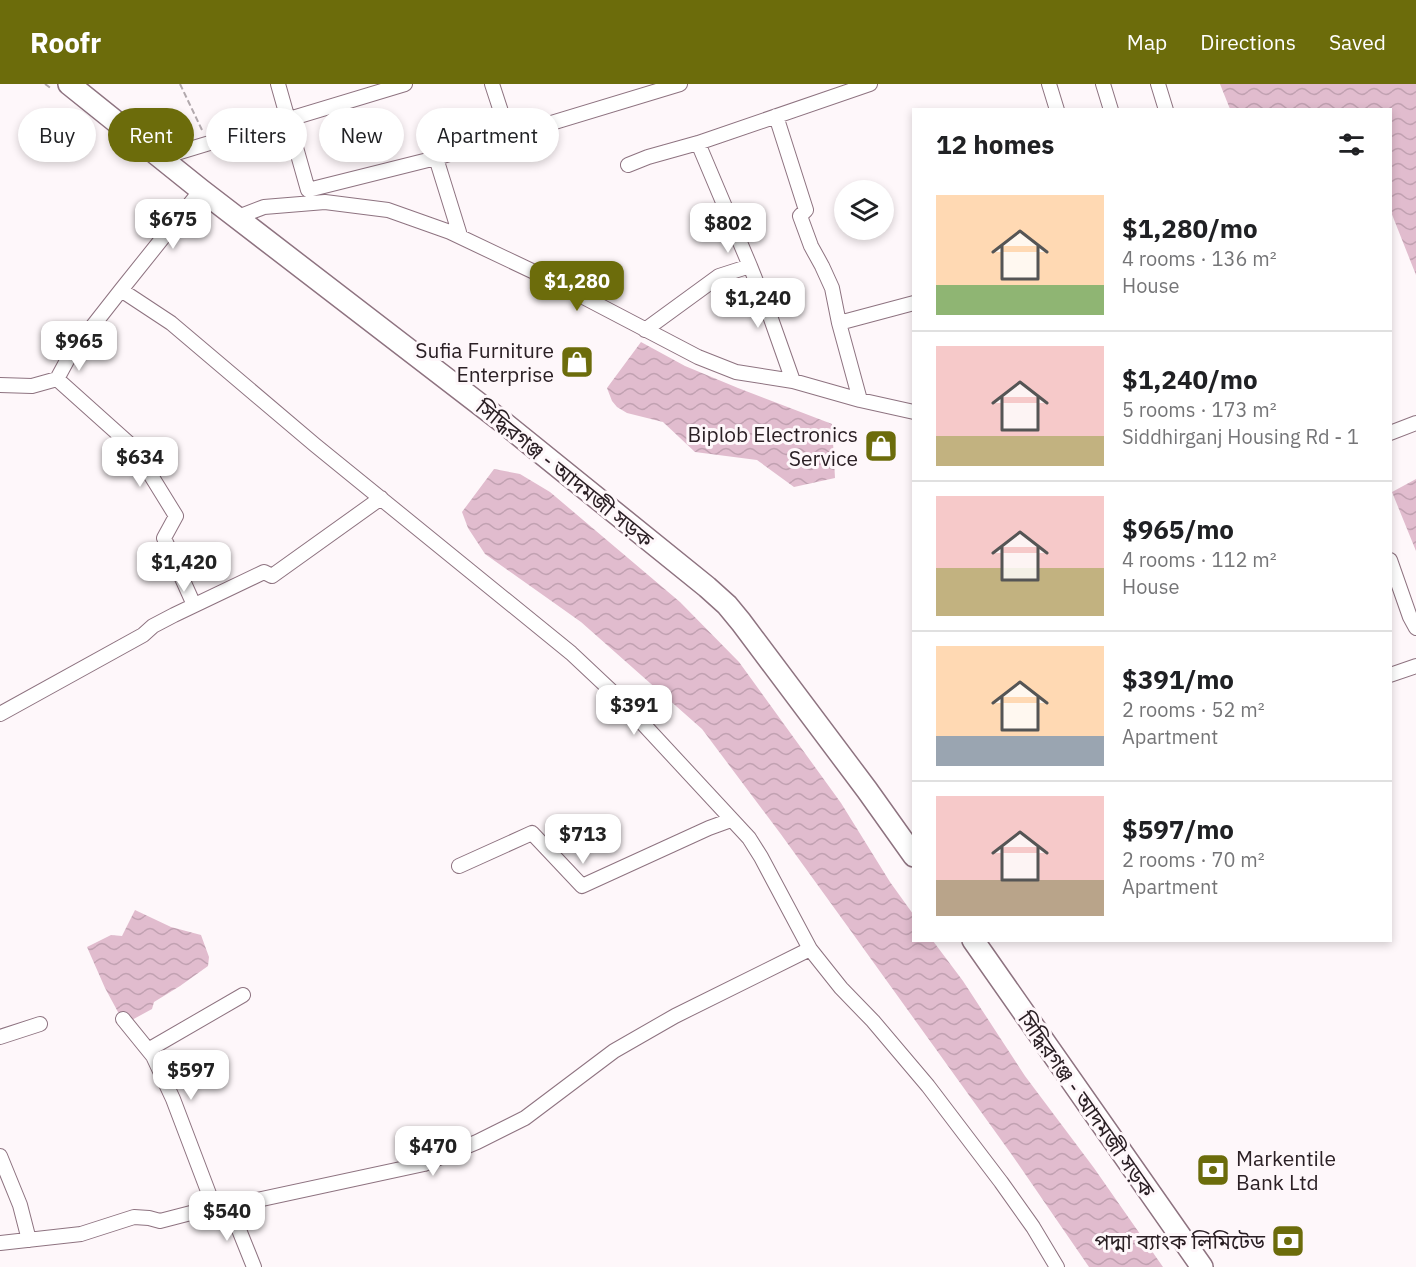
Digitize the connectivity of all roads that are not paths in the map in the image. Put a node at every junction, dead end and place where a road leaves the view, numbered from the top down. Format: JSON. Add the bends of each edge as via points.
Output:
{"nodes":[{"id":1,"x":69,"y":84,"type":"edge"},
{"id":2,"x":278,"y":84,"type":"edge"},
{"id":3,"x":405,"y":84,"type":"edge"},
{"id":4,"x":492,"y":84,"type":"edge"},
{"id":5,"x":680,"y":84,"type":"edge"},
{"id":6,"x":870,"y":84,"type":"edge"},
{"id":7,"x":1049,"y":84,"type":"edge"},
{"id":8,"x":1104,"y":84,"type":"edge"},
{"id":9,"x":1158,"y":84,"type":"edge"},
{"id":10,"x":285,"y":108,"type":"edge"},
{"id":11,"x":500,"y":108,"type":"edge"},
{"id":12,"x":1056,"y":108,"type":"edge"},
{"id":13,"x":1110,"y":108,"type":"edge"},
{"id":14,"x":1165,"y":108,"type":"edge"},
{"id":15,"x":307,"y":113,"type":"edge"},
{"id":16,"x":108,"y":116,"type":"edge"},
{"id":17,"x":776,"y":116,"type":"junction"},
{"id":18,"x":559,"y":121,"type":"edge"},
{"id":19,"x":698,"y":143,"type":"junction"},
{"id":20,"x":165,"y":162,"type":"edge"},
{"id":21,"x":300,"y":162,"type":"edge"},
{"id":22,"x":419,"y":162,"type":"edge"},
{"id":23,"x":437,"y":162,"type":"edge"},
{"id":24,"x":628,"y":165,"type":"dead end"},
{"id":25,"x":201,"y":190,"type":"junction"},
{"id":26,"x":237,"y":217,"type":"junction"},
{"id":27,"x":459,"y":232,"type":"dead end"},
{"id":28,"x":750,"y":266,"type":"junction"},
{"id":29,"x":121,"y":290,"type":"junction"},
{"id":30,"x":912,"y":304,"type":"edge"},
{"id":31,"x":839,"y":323,"type":"junction"},
{"id":32,"x":645,"y":330,"type":"junction"},
{"id":33,"x":57,"y":379,"type":"junction"},
{"id":34,"x":793,"y":381,"type":"junction"},
{"id":35,"x":0,"y":385,"type":"edge"},
{"id":36,"x":860,"y":400,"type":"junction"},
{"id":37,"x":912,"y":412,"type":"edge"},
{"id":38,"x":1416,"y":423,"type":"edge"},
{"id":39,"x":1392,"y":432,"type":"edge"},
{"id":40,"x":381,"y":498,"type":"junction"},
{"id":41,"x":1392,"y":566,"type":"edge"},
{"id":42,"x":194,"y":605,"type":"junction"},
{"id":43,"x":1416,"y":628,"type":"edge"},
{"id":44,"x":1416,"y":666,"type":"edge"},
{"id":45,"x":1392,"y":674,"type":"edge"},
{"id":46,"x":0,"y":714,"type":"edge"},
{"id":47,"x":731,"y":820,"type":"junction"},
{"id":48,"x":912,"y":853,"type":"edge"},
{"id":49,"x":459,"y":866,"type":"dead end"},
{"id":50,"x":974,"y":942,"type":"edge"},
{"id":51,"x":810,"y":949,"type":"junction"},
{"id":52,"x":243,"y":994,"type":"dead end"},
{"id":53,"x":123,"y":1019,"type":"dead end"},
{"id":54,"x":40,"y":1024,"type":"dead end"},
{"id":55,"x":0,"y":1037,"type":"edge"},
{"id":56,"x":148,"y":1050,"type":"junction"},
{"id":57,"x":0,"y":1155,"type":"edge"},
{"id":58,"x":229,"y":1205,"type":"junction"},
{"id":59,"x":214,"y":1208,"type":"junction"},
{"id":60,"x":29,"y":1240,"type":"junction"},
{"id":61,"x":0,"y":1243,"type":"edge"},
{"id":62,"x":254,"y":1267,"type":"edge"},
{"id":63,"x":1056,"y":1267,"type":"edge"},
{"id":64,"x":1202,"y":1267,"type":"edge"}],
"edges":[{"from":1,"to":16,"type":"main road","name":"সিদ্ধিরগঞ্জ - আদমজী সড়ক"},
{"from":2,"to":10,"type":"street"},
{"from":3,"to":15,"type":"street"},
{"from":4,"to":11,"type":"street"},
{"from":5,"to":18,"type":"street"},
{"from":6,"to":17,"type":"street"},
{"from":7,"to":12,"type":"street"},
{"from":8,"to":13,"type":"street"},
{"from":9,"to":14,"type":"street"},
{"from":17,"to":19,"type":"street"},
{"from":17,"to":31,"type":"street","via":[[806,210],[800,216],[832,288]]},
{"from":19,"to":24,"type":"street"},
{"from":19,"to":28,"type":"street"},
{"from":20,"to":25,"type":"main road","name":"সিদ্ধিরগঞ্জ - আদমজী সড়ক"},
{"from":21,"to":22,"type":"street","via":[[308,189]]},
{"from":23,"to":27,"type":"street"},
{"from":25,"to":26,"type":"main road","name":"সিদ্ধিরগঞ্জ - আদমজী সড়ক"},
{"from":25,"to":29,"type":"street"},
{"from":26,"to":32,"type":"street","via":[[264,207],[325,202],[388,210],[450,232]]},
{"from":26,"to":48,"type":"main road","name":"সিদ্ধিরগঞ্জ - আদমজী সড়ক","via":[[504,423],[564,464],[727,605]]},
{"from":28,"to":32,"type":"street","via":[[719,276]]},
{"from":28,"to":34,"type":"street"},
{"from":29,"to":33,"type":"street","via":[[70,355]]},
{"from":29,"to":40,"type":"street","via":[[171,322]]},
{"from":30,"to":31,"type":"street"},
{"from":31,"to":36,"type":"street"},
{"from":32,"to":34,"type":"street","via":[[736,372]]},
{"from":33,"to":35,"type":"street","via":[[32,386]]},
{"from":33,"to":42,"type":"street","via":[[134,448],[176,516],[164,538]]},
{"from":34,"to":36,"type":"street"},
{"from":36,"to":37,"type":"street"},
{"from":38,"to":39,"type":"street"},
{"from":40,"to":42,"type":"street","via":[[272,576],[264,572]]},
{"from":40,"to":47,"type":"street","via":[[571,653],[621,700]]},
{"from":41,"to":43,"type":"street"},
{"from":42,"to":46,"type":"street"},
{"from":44,"to":45,"type":"street"},
{"from":47,"to":49,"type":"street","via":[[582,886],[532,833]]},
{"from":47,"to":51,"type":"street","via":[[761,857]]},
{"from":50,"to":64,"type":"main road","name":"সিদ্ধিরগঞ্জ - আদমজী সড়ক"},
{"from":51,"to":58,"type":"street","via":[[675,1016],[614,1052],[525,1118],[477,1142],[424,1164]]},
{"from":51,"to":63,"type":"street","via":[[928,1086],[1027,1218]]},
{"from":52,"to":56,"type":"street"},
{"from":53,"to":56,"type":"street"},
{"from":54,"to":55,"type":"street"},
{"from":56,"to":59,"type":"street","via":[[173,1099]]},
{"from":57,"to":60,"type":"street"},
{"from":58,"to":59,"type":"street"},
{"from":58,"to":62,"type":"street"},
{"from":59,"to":60,"type":"street","via":[[160,1221],[134,1217],[81,1234]]},
{"from":60,"to":61,"type":"street"}]}
